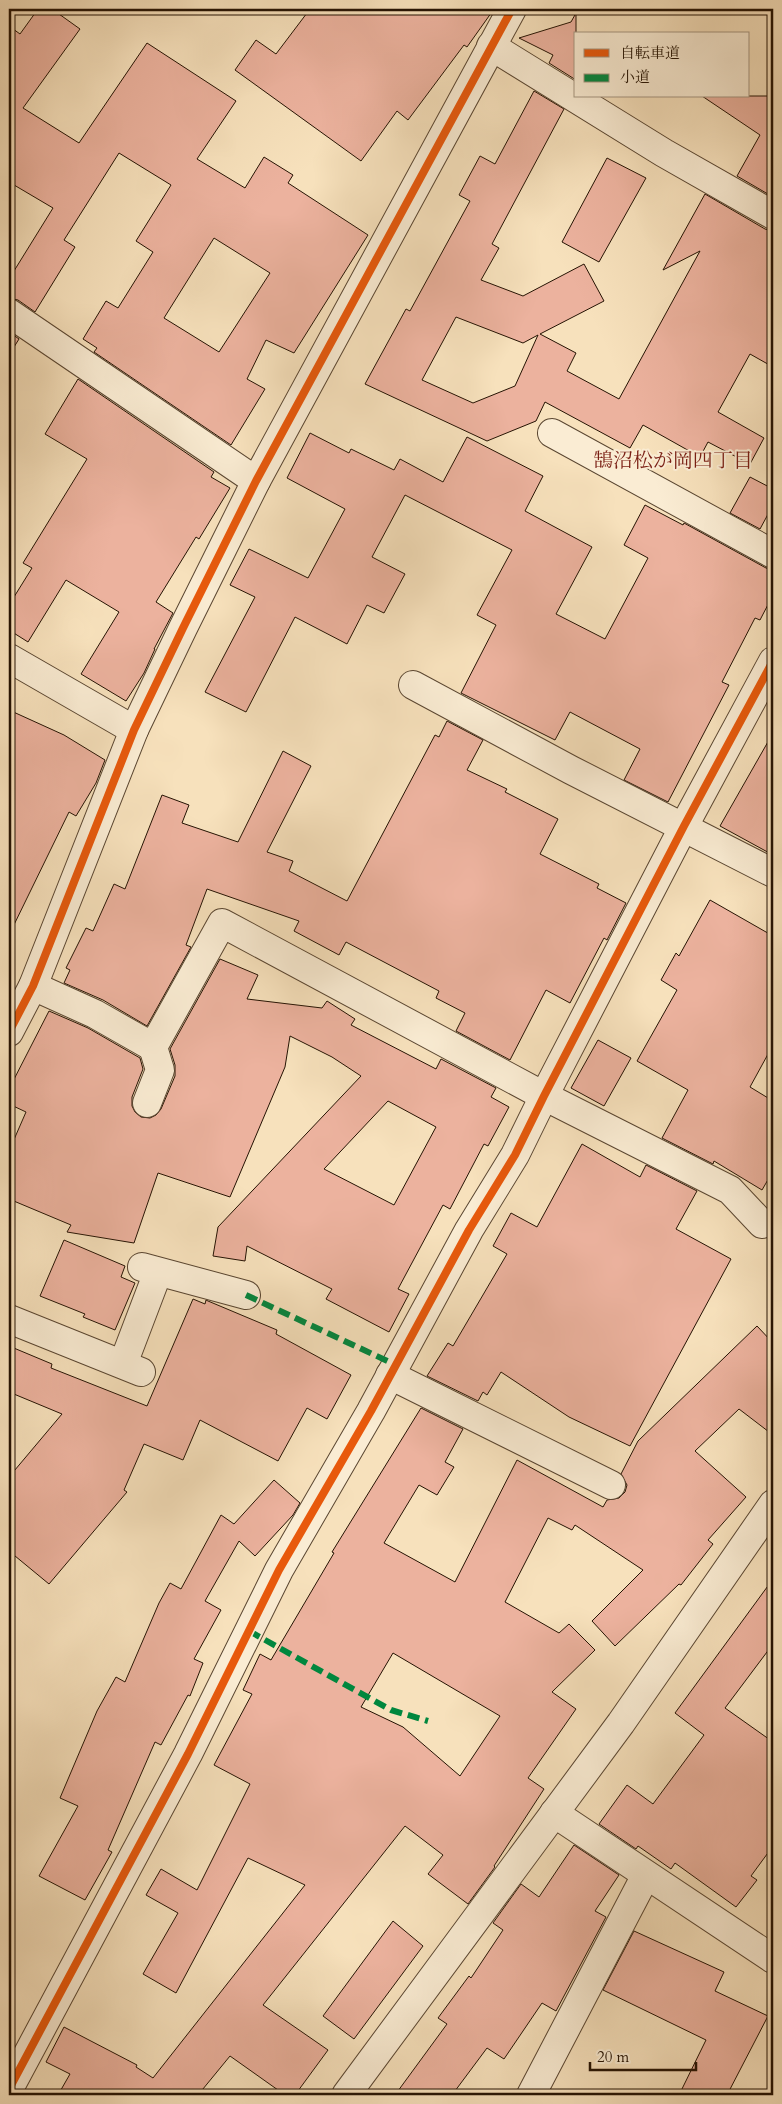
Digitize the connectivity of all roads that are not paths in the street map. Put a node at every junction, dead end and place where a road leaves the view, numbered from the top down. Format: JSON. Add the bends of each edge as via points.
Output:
{"nodes":[{"id":1,"x":512,"y":9,"type":"edge"},
{"id":2,"x":491,"y":46,"type":"junction"},
{"id":3,"x":574,"y":97,"type":"edge"},
{"id":4,"x":575,"y":98,"type":"edge"},
{"id":5,"x":773,"y":215,"type":"edge"},
{"id":6,"x":9,"y":314,"type":"edge"},
{"id":7,"x":552,"y":433,"type":"dead end"},
{"id":8,"x":256,"y":481,"type":"junction"},
{"id":9,"x":773,"y":554,"type":"edge"},
{"id":10,"x":9,"y":658,"type":"edge"},
{"id":11,"x":773,"y":661,"type":"edge"},
{"id":12,"x":413,"y":685,"type":"dead end"},
{"id":13,"x":134,"y":730,"type":"junction"},
{"id":14,"x":684,"y":826,"type":"junction"},
{"id":15,"x":773,"y":872,"type":"edge"},
{"id":16,"x":33,"y":986,"type":"junction"},
{"id":17,"x":9,"y":1032,"type":"edge"},
{"id":18,"x":154,"y":1046,"type":"junction"},
{"id":19,"x":544,"y":1096,"type":"junction"},
{"id":20,"x":147,"y":1103,"type":"dead end"},
{"id":21,"x":762,"y":1224,"type":"dead end"},
{"id":22,"x":246,"y":1295,"type":"dead end"},
{"id":23,"x":9,"y":1319,"type":"edge"},
{"id":24,"x":390,"y":1375,"type":"junction"},
{"id":25,"x":611,"y":1485,"type":"dead end"},
{"id":26,"x":773,"y":1504,"type":"edge"},
{"id":27,"x":554,"y":1813,"type":"junction"},
{"id":28,"x":646,"y":1875,"type":"junction"},
{"id":29,"x":773,"y":1959,"type":"edge"},
{"id":30,"x":9,"y":2089,"type":"edge"},
{"id":31,"x":346,"y":2095,"type":"edge"},
{"id":32,"x":531,"y":2095,"type":"edge"}],
"edges":[{"from":1,"to":2,"type":"street"},
{"from":2,"to":3,"type":"street"},
{"from":2,"to":8,"type":"street"},
{"from":4,"to":5,"type":"street"},
{"from":6,"to":8,"type":"street"},
{"from":7,"to":9,"type":"street"},
{"from":8,"to":13,"type":"street"},
{"from":10,"to":13,"type":"street"},
{"from":11,"to":14,"type":"street"},
{"from":12,"to":14,"type":"street"},
{"from":13,"to":16,"type":"street"},
{"from":14,"to":15,"type":"street"},
{"from":14,"to":19,"type":"street"},
{"from":16,"to":17,"type":"street"},
{"from":16,"to":18,"type":"street"},
{"from":18,"to":19,"type":"street","via":[[222,923]]},
{"from":18,"to":20,"type":"street","via":[[160,1070]]},
{"from":19,"to":21,"type":"street","via":[[730,1190]]},
{"from":19,"to":24,"type":"street","via":[[516,1156],[470,1230]]},
{"from":22,"to":23,"type":"street","via":[[150,1270],[132,1368]]},
{"from":24,"to":25,"type":"street"},
{"from":24,"to":30,"type":"street","via":[[279,1570],[188,1754]]},
{"from":26,"to":27,"type":"street","via":[[621,1723]]},
{"from":27,"to":28,"type":"street"},
{"from":27,"to":31,"type":"street"},
{"from":28,"to":29,"type":"street"},
{"from":28,"to":32,"type":"street"}]}
